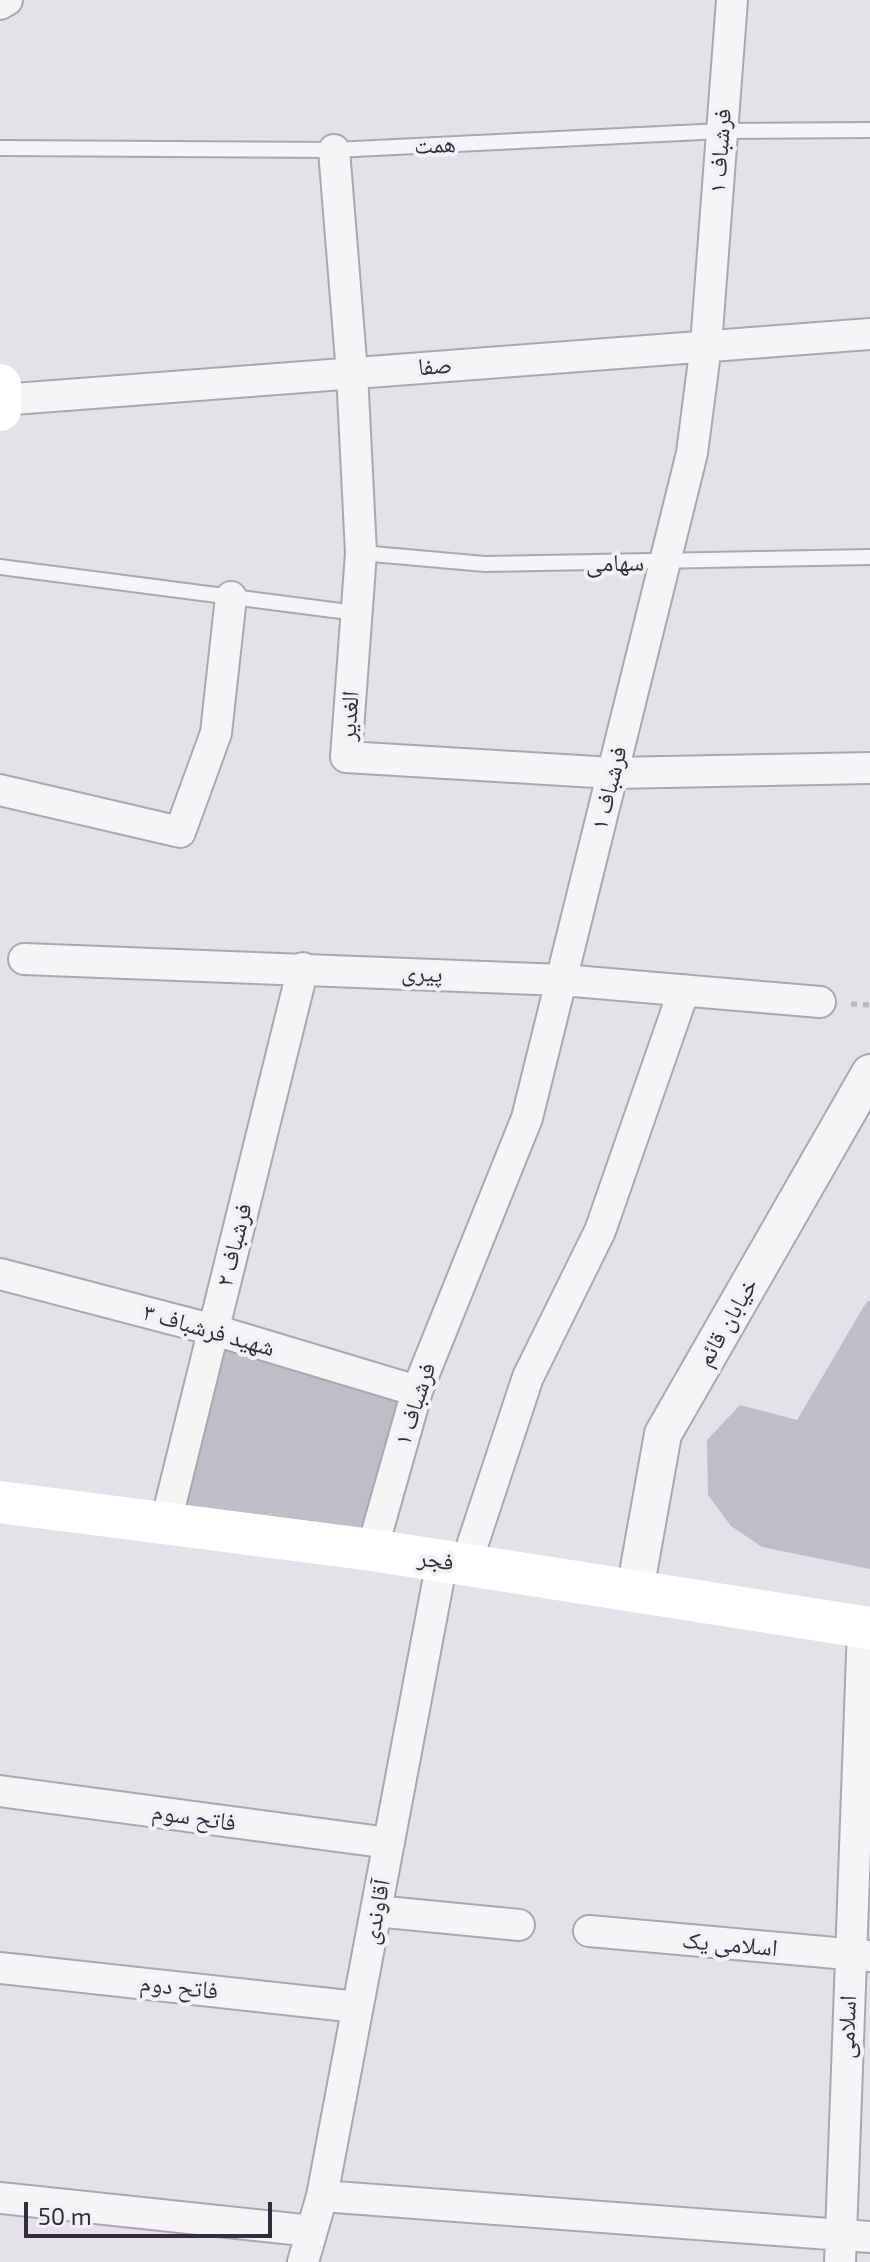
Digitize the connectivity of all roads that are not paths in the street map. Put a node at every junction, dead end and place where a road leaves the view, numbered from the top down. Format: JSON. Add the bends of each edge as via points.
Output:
{"nodes":[{"id":1,"x":7,"y":0,"type":"edge"},
{"id":2,"x":732,"y":0,"type":"edge"},
{"id":3,"x":0,"y":4,"type":"edge"},
{"id":4,"x":870,"y":130,"type":"edge"},
{"id":5,"x":722,"y":131,"type":"junction"},
{"id":6,"x":0,"y":148,"type":"edge"},
{"id":7,"x":334,"y":150,"type":"junction"},
{"id":8,"x":870,"y":334,"type":"edge"},
{"id":9,"x":706,"y":345,"type":"junction"},
{"id":10,"x":352,"y":373,"type":"junction"},
{"id":11,"x":0,"y":385,"type":"edge"},
{"id":12,"x":0,"y":400,"type":"edge"},
{"id":13,"x":0,"y":410,"type":"edge"},
{"id":14,"x":361,"y":553,"type":"junction"},
{"id":15,"x":870,"y":557,"type":"edge"},
{"id":16,"x":663,"y":562,"type":"junction"},
{"id":17,"x":0,"y":567,"type":"edge"},
{"id":18,"x":231,"y":597,"type":"junction"},
{"id":19,"x":356,"y":613,"type":"junction"},
{"id":20,"x":870,"y":768,"type":"edge"},
{"id":21,"x":613,"y":773,"type":"junction"},
{"id":22,"x":0,"y":790,"type":"edge"},
{"id":23,"x":24,"y":959,"type":"dead end"},
{"id":24,"x":303,"y":968,"type":"junction"},
{"id":25,"x":562,"y":980,"type":"junction"},
{"id":26,"x":684,"y":990,"type":"junction"},
{"id":27,"x":820,"y":1002,"type":"dead end"},
{"id":28,"x":870,"y":1073,"type":"edge"},
{"id":29,"x":0,"y":1274,"type":"edge"},
{"id":30,"x":214,"y":1330,"type":"junction"},
{"id":31,"x":417,"y":1391,"type":"junction"},
{"id":32,"x":0,"y":1502,"type":"edge"},
{"id":33,"x":166,"y":1522,"type":"junction"},
{"id":34,"x":372,"y":1550,"type":"junction"},
{"id":35,"x":454,"y":1563,"type":"junction"},
{"id":36,"x":635,"y":1590,"type":"junction"},
{"id":37,"x":866,"y":1628,"type":"edge"},
{"id":38,"x":0,"y":1791,"type":"edge"},
{"id":39,"x":389,"y":1843,"type":"junction"},
{"id":40,"x":376,"y":1911,"type":"junction"},
{"id":41,"x":519,"y":1925,"type":"dead end"},
{"id":42,"x":589,"y":1931,"type":"dead end"},
{"id":43,"x":860,"y":1955,"type":"edge"},
{"id":44,"x":0,"y":1968,"type":"edge"},
{"id":45,"x":357,"y":2007,"type":"junction"},
{"id":46,"x":322,"y":2196,"type":"junction"},
{"id":47,"x":0,"y":2198,"type":"edge"},
{"id":48,"x":312,"y":2231,"type":"junction"},
{"id":49,"x":850,"y":2245,"type":"edge"},
{"id":50,"x":303,"y":2262,"type":"edge"}],
"edges":[{"from":1,"to":3,"type":"street"},
{"from":2,"to":5,"type":"street","name":"فرشباف ۱"},
{"from":4,"to":5,"type":"lane","name":"همت"},
{"from":5,"to":7,"type":"lane","name":"همت"},
{"from":5,"to":9,"type":"street","name":"فرشباف ۱"},
{"from":6,"to":7,"type":"lane","name":"همت"},
{"from":7,"to":10,"type":"street","name":"الغدیر"},
{"from":8,"to":9,"type":"street","name":"صفا"},
{"from":9,"to":10,"type":"street","name":"صفا"},
{"from":9,"to":16,"type":"street","name":"فرشباف ۱","via":[[692,453]]},
{"from":10,"to":12,"type":"street","name":"صفا"},
{"from":10,"to":14,"type":"street","name":"الغدیر"},
{"from":11,"to":12,"type":"main road"},
{"from":12,"to":13,"type":"main road"},
{"from":14,"to":16,"type":"lane","name":"سهامی","via":[[485,564]]},
{"from":14,"to":19,"type":"street","name":"الغدیر"},
{"from":15,"to":16,"type":"lane","name":"سهامی"},
{"from":16,"to":21,"type":"street","name":"فرشباف ۱"},
{"from":17,"to":18,"type":"lane"},
{"from":18,"to":19,"type":"lane"},
{"from":18,"to":22,"type":"street","via":[[216,733],[180,832]]},
{"from":19,"to":21,"type":"street","name":"الغدیر","via":[[346,757]]},
{"from":20,"to":21,"type":"street","name":"الغدیر"},
{"from":21,"to":25,"type":"street","name":"فرشباف ۱"},
{"from":23,"to":24,"type":"street","name":"پیری"},
{"from":24,"to":25,"type":"street","name":"پیری"},
{"from":24,"to":30,"type":"street","name":"فرشباف ۲"},
{"from":25,"to":26,"type":"street","name":"پیری"},
{"from":25,"to":31,"type":"street","name":"فرشباف ۱","via":[[527,1118]]},
{"from":26,"to":27,"type":"street","name":"پیری"},
{"from":26,"to":35,"type":"street","name":"آقاوندی","via":[[600,1231],[528,1377]]},
{"from":28,"to":36,"type":"street","name":"خیابان قائم","via":[[663,1434]]},
{"from":29,"to":30,"type":"street","name":"شهید فرشباف ۳"},
{"from":30,"to":31,"type":"street","name":"شهید فرشباف ۳"},
{"from":30,"to":33,"type":"street","name":"فرشباف ۲"},
{"from":31,"to":34,"type":"street","name":"فرشباف ۱"},
{"from":32,"to":33,"type":"main road","name":"فجر"},
{"from":33,"to":34,"type":"main road","name":"فجر"},
{"from":34,"to":35,"type":"main road","name":"فجر"},
{"from":35,"to":36,"type":"main road","name":"فجر"},
{"from":35,"to":39,"type":"street","name":"آقاوندی"},
{"from":36,"to":37,"type":"main road","name":"فجر"},
{"from":37,"to":43,"type":"street","name":"اسلامی"},
{"from":38,"to":39,"type":"street","name":"فاتح سوم"},
{"from":39,"to":40,"type":"street","name":"آقاوندی"},
{"from":40,"to":41,"type":"street"},
{"from":40,"to":45,"type":"street","name":"آقاوندی"},
{"from":42,"to":43,"type":"street","name":"اسلامی یک"},
{"from":43,"to":49,"type":"street","name":"اسلامی"},
{"from":44,"to":45,"type":"street","name":"فاتح دوم"},
{"from":45,"to":46,"type":"street","name":"آقاوندی"},
{"from":46,"to":48,"type":"street","name":"آقاوندی"},
{"from":46,"to":49,"type":"street","name":"اسلامی"},
{"from":47,"to":48,"type":"street"},
{"from":48,"to":50,"type":"street","name":"آقاوندی"}]}
